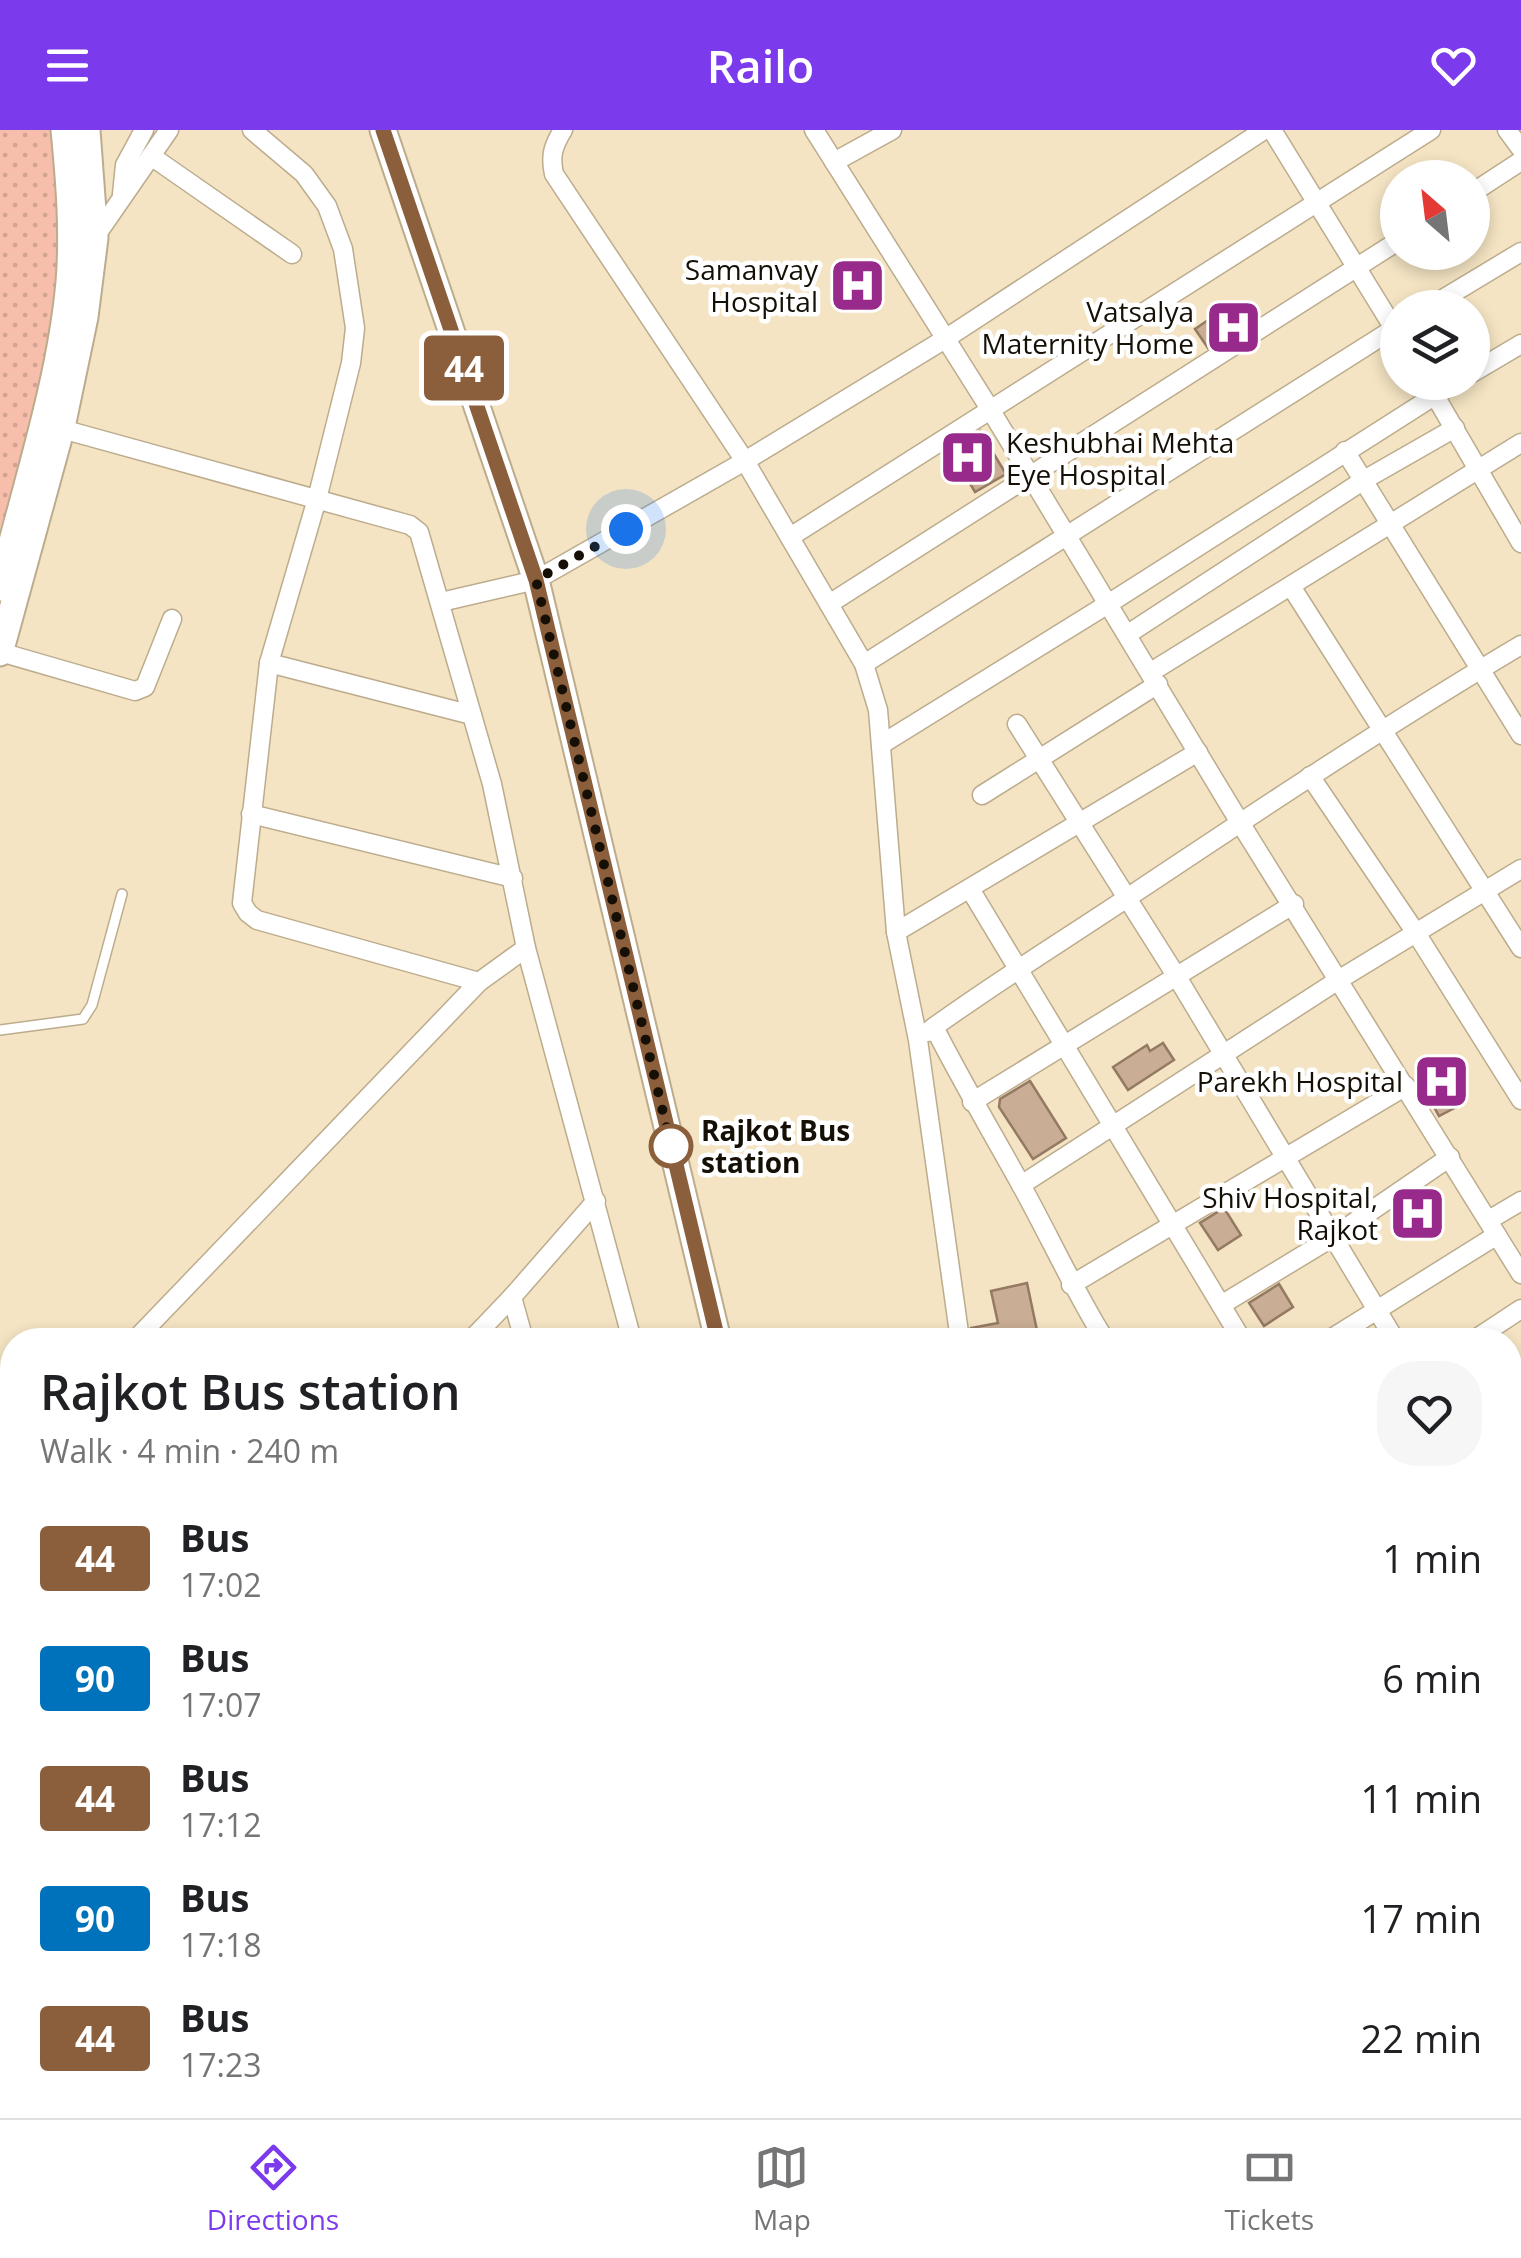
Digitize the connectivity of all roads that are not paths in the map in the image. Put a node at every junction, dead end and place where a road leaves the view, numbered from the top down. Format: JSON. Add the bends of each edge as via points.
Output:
{"nodes":[{"id":1,"x":64,"y":130,"type":"edge"},
{"id":2,"x":144,"y":130,"type":"edge"},
{"id":3,"x":169,"y":130,"type":"edge"},
{"id":4,"x":252,"y":130,"type":"edge"},
{"id":5,"x":383,"y":130,"type":"edge"},
{"id":6,"x":563,"y":130,"type":"edge"},
{"id":7,"x":814,"y":130,"type":"edge"},
{"id":8,"x":892,"y":130,"type":"edge"},
{"id":9,"x":1264,"y":130,"type":"edge"},
{"id":10,"x":1272,"y":130,"type":"edge"},
{"id":11,"x":1431,"y":130,"type":"edge"},
{"id":12,"x":1508,"y":130,"type":"edge"},
{"id":13,"x":90,"y":134,"type":"edge"},
{"id":14,"x":1521,"y":149,"type":"edge"},
{"id":15,"x":151,"y":156,"type":"junction"},
{"id":16,"x":834,"y":162,"type":"junction"},
{"id":17,"x":1521,"y":162,"type":"edge"},
{"id":18,"x":1490,"y":182,"type":"edge"},
{"id":19,"x":122,"y":199,"type":"junction"},
{"id":20,"x":1316,"y":201,"type":"junction"},
{"id":21,"x":95,"y":238,"type":"junction"},
{"id":22,"x":1521,"y":252,"type":"edge"},
{"id":23,"x":1380,"y":253,"type":"edge"},
{"id":24,"x":292,"y":254,"type":"dead end"},
{"id":25,"x":1356,"y":268,"type":"junction"},
{"id":26,"x":1458,"y":290,"type":"edge"},
{"id":27,"x":1380,"y":305,"type":"edge"},
{"id":28,"x":945,"y":340,"type":"junction"},
{"id":29,"x":1380,"y":340,"type":"edge"},
{"id":30,"x":1521,"y":344,"type":"edge"},
{"id":31,"x":1490,"y":362,"type":"edge"},
{"id":32,"x":1416,"y":400,"type":"edge"},
{"id":33,"x":1438,"y":400,"type":"edge"},
{"id":34,"x":990,"y":408,"type":"junction"},
{"id":35,"x":52,"y":426,"type":"junction"},
{"id":36,"x":1455,"y":428,"type":"junction"},
{"id":37,"x":1521,"y":444,"type":"edge"},
{"id":38,"x":1346,"y":451,"type":"junction"},
{"id":39,"x":745,"y":461,"type":"junction"},
{"id":40,"x":1480,"y":469,"type":"junction"},
{"id":41,"x":1029,"y":476,"type":"junction"},
{"id":42,"x":1364,"y":480,"type":"junction"},
{"id":43,"x":316,"y":499,"type":"junction"},
{"id":44,"x":1391,"y":524,"type":"junction"},
{"id":45,"x":1066,"y":534,"type":"junction"},
{"id":46,"x":790,"y":537,"type":"junction"},
{"id":47,"x":1521,"y":543,"type":"edge"},
{"id":48,"x":536,"y":580,"type":"junction"},
{"id":49,"x":0,"y":588,"type":"edge"},
{"id":50,"x":1292,"y":588,"type":"junction"},
{"id":51,"x":440,"y":602,"type":"junction"},
{"id":52,"x":829,"y":604,"type":"junction"},
{"id":53,"x":1108,"y":604,"type":"junction"},
{"id":54,"x":172,"y":619,"type":"dead end"},
{"id":55,"x":1128,"y":634,"type":"junction"},
{"id":56,"x":1521,"y":644,"type":"edge"},
{"id":57,"x":0,"y":652,"type":"edge"},
{"id":58,"x":269,"y":663,"type":"junction"},
{"id":59,"x":864,"y":664,"type":"junction"},
{"id":60,"x":1479,"y":670,"type":"junction"},
{"id":61,"x":1155,"y":678,"type":"junction"},
{"id":62,"x":472,"y":715,"type":"junction"},
{"id":63,"x":1017,"y":724,"type":"dead end"},
{"id":64,"x":1384,"y":729,"type":"junction"},
{"id":65,"x":1521,"y":736,"type":"edge"},
{"id":66,"x":882,"y":744,"type":"junction"},
{"id":67,"x":1198,"y":752,"type":"junction"},
{"id":68,"x":1038,"y":759,"type":"junction"},
{"id":69,"x":1310,"y":776,"type":"junction"},
{"id":70,"x":982,"y":794,"type":"dead end"},
{"id":71,"x":252,"y":814,"type":"junction"},
{"id":72,"x":1239,"y":821,"type":"junction"},
{"id":73,"x":1078,"y":824,"type":"junction"},
{"id":74,"x":1521,"y":869,"type":"edge"},
{"id":75,"x":513,"y":878,"type":"junction"},
{"id":76,"x":970,"y":889,"type":"junction"},
{"id":77,"x":1487,"y":891,"type":"junction"},
{"id":78,"x":122,"y":894,"type":"dead end"},
{"id":79,"x":1128,"y":898,"type":"junction"},
{"id":80,"x":1294,"y":904,"type":"junction"},
{"id":81,"x":896,"y":932,"type":"junction"},
{"id":82,"x":1416,"y":933,"type":"junction"},
{"id":83,"x":526,"y":948,"type":"junction"},
{"id":84,"x":1521,"y":948,"type":"edge"},
{"id":85,"x":1016,"y":967,"type":"junction"},
{"id":86,"x":1178,"y":976,"type":"junction"},
{"id":87,"x":1340,"y":979,"type":"junction"},
{"id":88,"x":479,"y":982,"type":"junction"},
{"id":89,"x":934,"y":1027,"type":"junction"},
{"id":90,"x":0,"y":1030,"type":"edge"},
{"id":91,"x":918,"y":1040,"type":"junction"},
{"id":92,"x":1064,"y":1042,"type":"junction"},
{"id":93,"x":1224,"y":1054,"type":"junction"},
{"id":94,"x":1406,"y":1086,"type":"junction"},
{"id":95,"x":1521,"y":1100,"type":"edge"},
{"id":96,"x":972,"y":1102,"type":"junction"},
{"id":97,"x":1110,"y":1124,"type":"junction"},
{"id":98,"x":1450,"y":1157,"type":"junction"},
{"id":99,"x":1286,"y":1158,"type":"junction"},
{"id":100,"x":1021,"y":1185,"type":"junction"},
{"id":101,"x":596,"y":1201,"type":"junction"},
{"id":102,"x":1521,"y":1201,"type":"edge"},
{"id":103,"x":1172,"y":1226,"type":"junction"},
{"id":104,"x":1493,"y":1227,"type":"junction"},
{"id":105,"x":1333,"y":1236,"type":"junction"},
{"id":106,"x":1521,"y":1274,"type":"edge"},
{"id":107,"x":1071,"y":1285,"type":"junction"},
{"id":108,"x":512,"y":1296,"type":"junction"},
{"id":109,"x":1221,"y":1305,"type":"junction"},
{"id":110,"x":1521,"y":1309,"type":"edge"},
{"id":111,"x":1378,"y":1311,"type":"junction"},
{"id":112,"x":147,"y":1328,"type":"edge"},
{"id":113,"x":482,"y":1328,"type":"edge"},
{"id":114,"x":521,"y":1328,"type":"edge"},
{"id":115,"x":629,"y":1328,"type":"edge"},
{"id":116,"x":715,"y":1328,"type":"edge"},
{"id":117,"x":958,"y":1328,"type":"edge"},
{"id":118,"x":1097,"y":1328,"type":"edge"},
{"id":119,"x":1235,"y":1328,"type":"edge"},
{"id":120,"x":1349,"y":1328,"type":"edge"},
{"id":121,"x":1388,"y":1328,"type":"edge"},
{"id":122,"x":1492,"y":1328,"type":"edge"}],
"edges":[{"from":1,"to":35,"type":"street","via":[[71,234]]},
{"from":2,"to":19,"type":"street","via":[[125,165]]},
{"from":3,"to":15,"type":"street"},
{"from":4,"to":43,"type":"street","via":[[304,174],[326,206],[352,297],[351,363]]},
{"from":5,"to":48,"type":"street"},
{"from":6,"to":39,"type":"street","via":[[554,145],[554,174]]},
{"from":7,"to":16,"type":"street"},
{"from":8,"to":16,"type":"street"},
{"from":9,"to":28,"type":"street"},
{"from":10,"to":20,"type":"street"},
{"from":11,"to":20,"type":"street"},
{"from":12,"to":14,"type":"street"},
{"from":13,"to":21,"type":"street"},
{"from":15,"to":19,"type":"street"},
{"from":15,"to":24,"type":"street"},
{"from":16,"to":28,"type":"street"},
{"from":17,"to":18,"type":"street"},
{"from":19,"to":21,"type":"street"},
{"from":20,"to":25,"type":"street"},
{"from":20,"to":34,"type":"street"},
{"from":21,"to":35,"type":"street","via":[[86,317]]},
{"from":22,"to":26,"type":"street"},
{"from":23,"to":25,"type":"street"},
{"from":25,"to":27,"type":"street"},
{"from":25,"to":41,"type":"street"},
{"from":28,"to":34,"type":"street"},
{"from":28,"to":39,"type":"street"},
{"from":29,"to":45,"type":"street"},
{"from":30,"to":31,"type":"street"},
{"from":32,"to":38,"type":"street"},
{"from":33,"to":36,"type":"street"},
{"from":34,"to":41,"type":"street"},
{"from":34,"to":46,"type":"street"},
{"from":35,"to":43,"type":"street"},
{"from":35,"to":49,"type":"street"},
{"from":35,"to":57,"type":"street"},
{"from":36,"to":40,"type":"street"},
{"from":36,"to":42,"type":"street"},
{"from":37,"to":40,"type":"street"},
{"from":38,"to":42,"type":"street"},
{"from":38,"to":53,"type":"street"},
{"from":39,"to":46,"type":"street"},
{"from":39,"to":48,"type":"street"},
{"from":40,"to":44,"type":"street"},
{"from":40,"to":47,"type":"street"},
{"from":41,"to":45,"type":"street"},
{"from":41,"to":52,"type":"street"},
{"from":42,"to":44,"type":"street"},
{"from":42,"to":55,"type":"street"},
{"from":43,"to":51,"type":"street","via":[[419,532]]},
{"from":43,"to":58,"type":"street"},
{"from":44,"to":50,"type":"street"},
{"from":44,"to":60,"type":"street"},
{"from":45,"to":53,"type":"street"},
{"from":45,"to":59,"type":"street"},
{"from":46,"to":52,"type":"street"},
{"from":48,"to":51,"type":"street"},
{"from":48,"to":116,"type":"street"},
{"from":50,"to":61,"type":"street"},
{"from":50,"to":64,"type":"street"},
{"from":51,"to":62,"type":"street"},
{"from":52,"to":59,"type":"street"},
{"from":53,"to":55,"type":"street"},
{"from":53,"to":66,"type":"street"},
{"from":54,"to":57,"type":"street","via":[[151,677],[135,690]]},
{"from":55,"to":61,"type":"street"},
{"from":56,"to":60,"type":"street"},
{"from":58,"to":62,"type":"street"},
{"from":58,"to":71,"type":"street"},
{"from":59,"to":66,"type":"street"},
{"from":60,"to":64,"type":"street"},
{"from":60,"to":65,"type":"street"},
{"from":61,"to":67,"type":"street"},
{"from":61,"to":68,"type":"street"},
{"from":62,"to":75,"type":"street"},
{"from":63,"to":68,"type":"street"},
{"from":64,"to":69,"type":"street"},
{"from":64,"to":77,"type":"street"},
{"from":66,"to":81,"type":"street"},
{"from":67,"to":72,"type":"street"},
{"from":67,"to":73,"type":"street"},
{"from":68,"to":70,"type":"street"},
{"from":68,"to":73,"type":"street"},
{"from":69,"to":72,"type":"street"},
{"from":69,"to":82,"type":"street"},
{"from":71,"to":75,"type":"street"},
{"from":71,"to":88,"type":"street","via":[[242,903],[257,920]]},
{"from":72,"to":79,"type":"street"},
{"from":72,"to":80,"type":"street"},
{"from":73,"to":76,"type":"street"},
{"from":73,"to":79,"type":"street"},
{"from":74,"to":77,"type":"street"},
{"from":75,"to":83,"type":"street"},
{"from":76,"to":81,"type":"street"},
{"from":76,"to":85,"type":"street"},
{"from":77,"to":82,"type":"street"},
{"from":77,"to":84,"type":"street"},
{"from":78,"to":90,"type":"lane","via":[[83,1019]]},
{"from":79,"to":85,"type":"street"},
{"from":79,"to":86,"type":"street"},
{"from":80,"to":86,"type":"street"},
{"from":80,"to":87,"type":"street"},
{"from":81,"to":91,"type":"street"},
{"from":82,"to":87,"type":"street"},
{"from":82,"to":95,"type":"street"},
{"from":83,"to":88,"type":"street"},
{"from":83,"to":101,"type":"street"},
{"from":85,"to":89,"type":"street"},
{"from":85,"to":92,"type":"street"},
{"from":86,"to":92,"type":"street"},
{"from":86,"to":93,"type":"street"},
{"from":87,"to":93,"type":"street"},
{"from":87,"to":94,"type":"street"},
{"from":88,"to":112,"type":"street"},
{"from":89,"to":91,"type":"street"},
{"from":89,"to":96,"type":"street"},
{"from":91,"to":117,"type":"street"},
{"from":92,"to":96,"type":"street"},
{"from":92,"to":97,"type":"street"},
{"from":93,"to":97,"type":"street"},
{"from":93,"to":99,"type":"street"},
{"from":94,"to":98,"type":"street"},
{"from":94,"to":99,"type":"street"},
{"from":96,"to":100,"type":"street"},
{"from":97,"to":100,"type":"street"},
{"from":97,"to":103,"type":"street"},
{"from":98,"to":104,"type":"street"},
{"from":98,"to":105,"type":"street"},
{"from":99,"to":103,"type":"street"},
{"from":99,"to":105,"type":"street"},
{"from":100,"to":107,"type":"street"},
{"from":101,"to":108,"type":"street"},
{"from":101,"to":115,"type":"street"},
{"from":102,"to":104,"type":"street"},
{"from":103,"to":107,"type":"street"},
{"from":103,"to":109,"type":"street"},
{"from":104,"to":106,"type":"street"},
{"from":104,"to":111,"type":"street"},
{"from":105,"to":109,"type":"street"},
{"from":105,"to":111,"type":"street"},
{"from":107,"to":118,"type":"street"},
{"from":108,"to":113,"type":"street"},
{"from":108,"to":114,"type":"street"},
{"from":109,"to":119,"type":"street"},
{"from":110,"to":122,"type":"street"},
{"from":111,"to":120,"type":"street"},
{"from":111,"to":121,"type":"street"}]}
